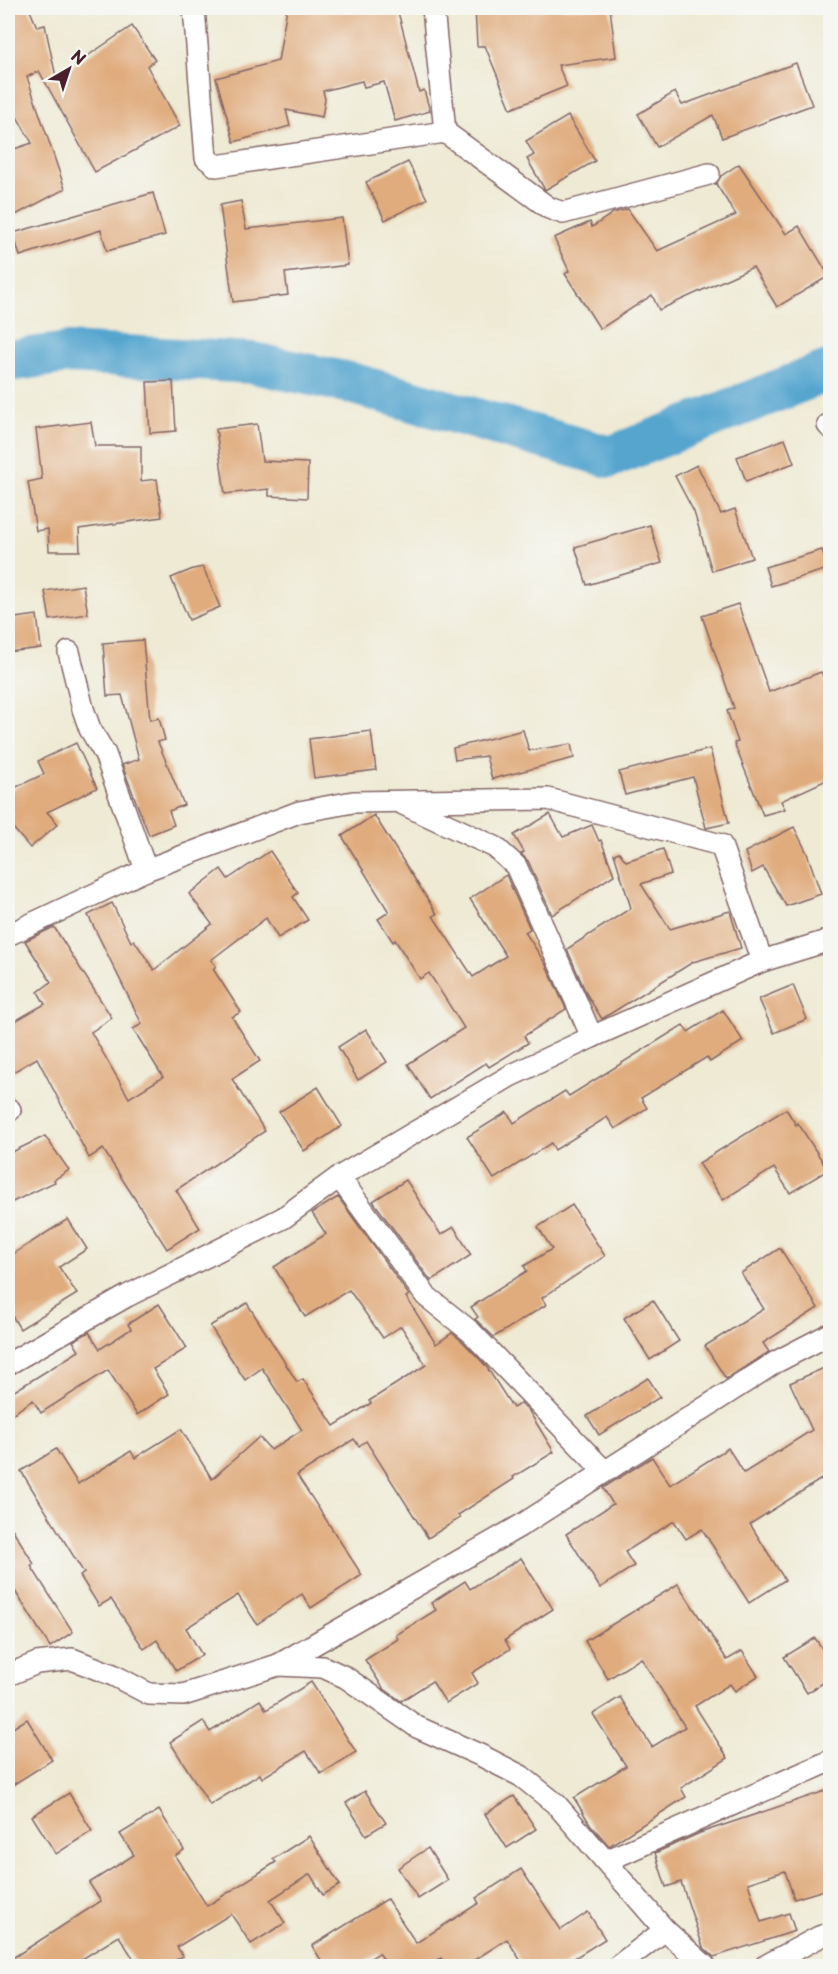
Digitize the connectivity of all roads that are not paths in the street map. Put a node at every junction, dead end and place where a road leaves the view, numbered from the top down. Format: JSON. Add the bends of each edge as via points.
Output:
{"nodes":[{"id":1,"x":194,"y":8,"type":"edge"},
{"id":2,"x":433,"y":8,"type":"edge"},
{"id":3,"x":446,"y":132,"type":"junction"},
{"id":4,"x":709,"y":174,"type":"dead end"},
{"id":5,"x":69,"y":652,"type":"dead end"},
{"id":6,"x":397,"y":802,"type":"junction"},
{"id":7,"x":146,"y":870,"type":"junction"},
{"id":8,"x":8,"y":934,"type":"edge"},
{"id":9,"x":831,"y":940,"type":"edge"},
{"id":10,"x":762,"y":961,"type":"junction"},
{"id":11,"x":592,"y":1037,"type":"junction"},
{"id":12,"x":339,"y":1177,"type":"junction"},
{"id":13,"x":831,"y":1334,"type":"edge"},
{"id":14,"x":8,"y":1364,"type":"edge"},
{"id":15,"x":604,"y":1472,"type":"junction"},
{"id":16,"x":278,"y":1665,"type":"junction"},
{"id":17,"x":8,"y":1675,"type":"edge"},
{"id":18,"x":831,"y":1761,"type":"edge"},
{"id":19,"x":606,"y":1861,"type":"junction"},
{"id":20,"x":665,"y":1930,"type":"junction"},
{"id":21,"x":831,"y":1934,"type":"edge"},
{"id":22,"x":618,"y":1966,"type":"edge"},
{"id":23,"x":705,"y":1966,"type":"edge"},
{"id":24,"x":765,"y":1966,"type":"edge"}],
"edges":[{"from":1,"to":3,"type":"street","via":[[207,158],[216,166]]},
{"from":2,"to":3,"type":"street"},
{"from":3,"to":4,"type":"street","via":[[549,208],[562,213]]},
{"from":5,"to":7,"type":"street","via":[[86,719],[105,754]]},
{"from":6,"to":7,"type":"street","via":[[353,802],[299,812]]},
{"from":6,"to":10,"type":"street","via":[[548,799],[721,845]]},
{"from":6,"to":11,"type":"street","via":[[495,847],[516,866]]},
{"from":7,"to":8,"type":"street"},
{"from":9,"to":10,"type":"street"},
{"from":10,"to":11,"type":"street"},
{"from":11,"to":12,"type":"street","via":[[510,1076]]},
{"from":12,"to":14,"type":"street","via":[[283,1218],[127,1296]]},
{"from":12,"to":15,"type":"street","via":[[426,1296],[471,1332]]},
{"from":13,"to":15,"type":"street","via":[[776,1362]]},
{"from":15,"to":16,"type":"street","via":[[520,1526]]},
{"from":16,"to":17,"type":"street","via":[[183,1695],[149,1694],[72,1659],[37,1663]]},
{"from":16,"to":19,"type":"street","via":[[323,1668],[345,1677],[417,1727],[521,1776],[556,1804]]},
{"from":18,"to":19,"type":"street"},
{"from":19,"to":20,"type":"street"},
{"from":20,"to":22,"type":"street"},
{"from":20,"to":23,"type":"street"},
{"from":21,"to":24,"type":"street"}]}
